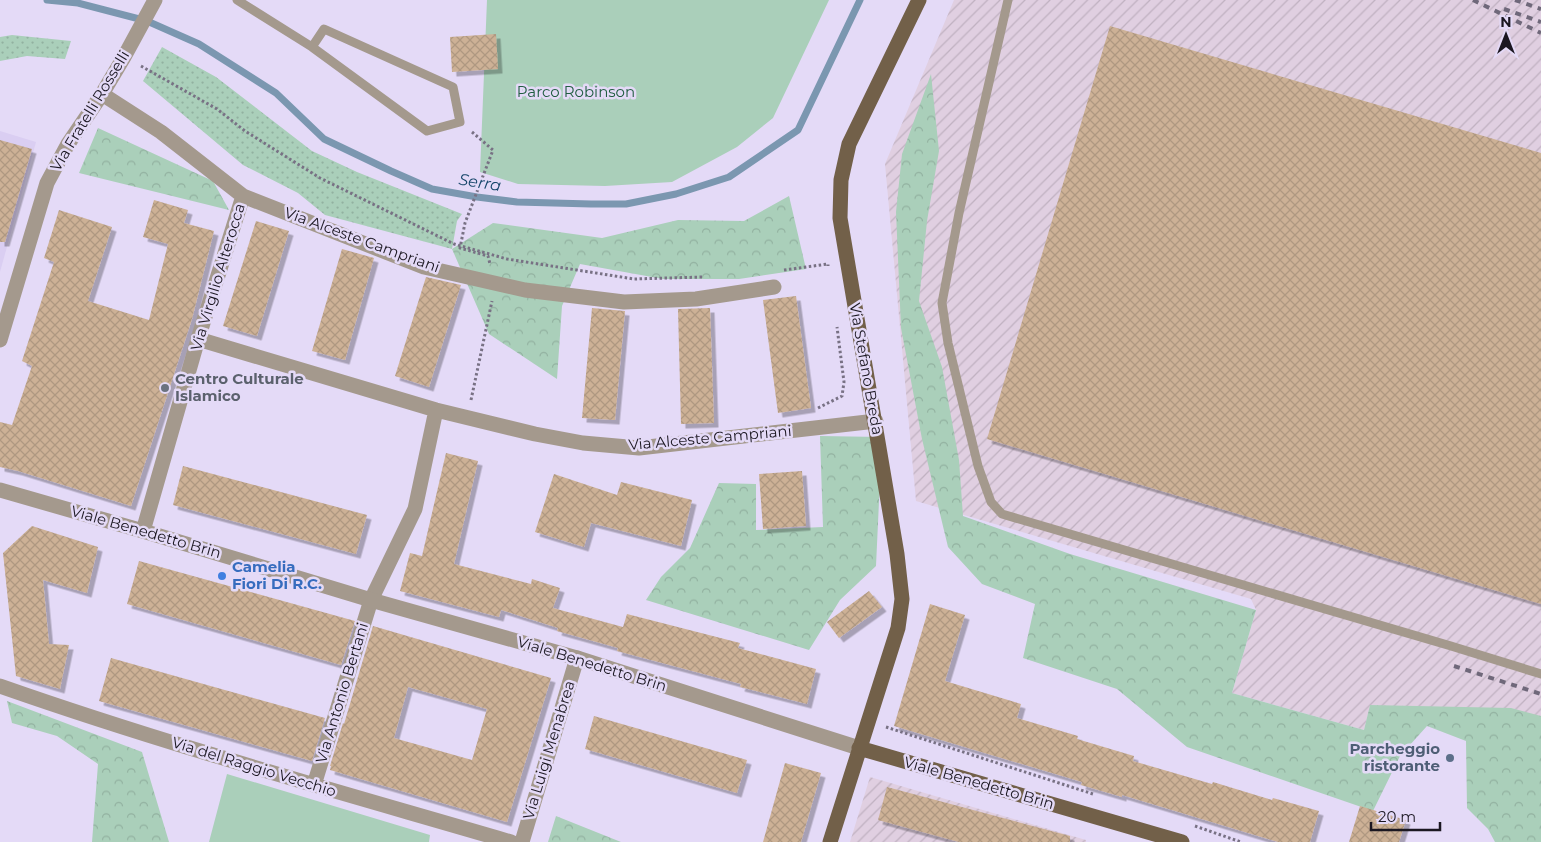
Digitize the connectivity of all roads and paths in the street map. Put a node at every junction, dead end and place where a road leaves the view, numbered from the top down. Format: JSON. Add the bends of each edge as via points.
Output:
{"nodes":[{"id":1,"x":237,"y":0,"type":"edge"},
{"id":2,"x":919,"y":0,"type":"edge"},
{"id":3,"x":1008,"y":0,"type":"edge"},
{"id":4,"x":154,"y":2,"type":"edge"},
{"id":5,"x":312,"y":47,"type":"junction"},
{"id":6,"x":102,"y":94,"type":"junction"},
{"id":7,"x":460,"y":122,"type":"junction"},
{"id":8,"x":243,"y":196,"type":"junction"},
{"id":9,"x":496,"y":283,"type":"junction"},
{"id":10,"x":774,"y":288,"type":"dead end"},
{"id":11,"x":198,"y":339,"type":"junction"},
{"id":12,"x":0,"y":340,"type":"edge"},
{"id":13,"x":436,"y":410,"type":"junction"},
{"id":14,"x":467,"y":418,"type":"junction"},
{"id":15,"x":876,"y":421,"type":"junction"},
{"id":16,"x":0,"y":490,"type":"edge"},
{"id":17,"x":143,"y":531,"type":"junction"},
{"id":18,"x":370,"y":600,"type":"junction"},
{"id":19,"x":577,"y":658,"type":"junction"},
{"id":20,"x":1541,"y":674,"type":"edge"},
{"id":21,"x":0,"y":686,"type":"edge"},
{"id":22,"x":859,"y":748,"type":"junction"},
{"id":23,"x":314,"y":785,"type":"junction"},
{"id":24,"x":511,"y":842,"type":"edge"},
{"id":25,"x":522,"y":842,"type":"edge"},
{"id":26,"x":830,"y":842,"type":"edge"},
{"id":27,"x":1182,"y":842,"type":"edge"}],
"edges":[{"from":1,"to":5,"type":"lane"},
{"from":2,"to":15,"type":"main road","name":"Via Stefano Breda","via":[[848,144],[841,180],[840,218]]},
{"from":3,"to":20,"type":"lane","via":[[959,213],[942,303],[948,343],[978,466],[991,502],[1002,514]]},
{"from":4,"to":6,"type":"street","name":"Via Fratelli Rosselli"},
{"from":5,"to":7,"type":"lane","via":[[427,131]]},
{"from":5,"to":7,"type":"lane","via":[[324,29],[453,87]]},
{"from":6,"to":8,"type":"street","name":"Via Alceste Campriani","via":[[162,132]]},
{"from":6,"to":12,"type":"street","name":"Via Fratelli Rosselli","via":[[68,144],[47,183]]},
{"from":7,"to":9,"type":"path","via":[[493,150],[465,223],[460,248],[488,256]]},
{"from":8,"to":9,"type":"street","name":"Via Alceste Campriani","via":[[424,267]]},
{"from":8,"to":11,"type":"street","name":"Via Virgilio Alterocca"},
{"from":9,"to":10,"type":"street","name":"Via Alceste Campriani","via":[[525,290],[624,302],[696,299]]},
{"from":9,"to":14,"type":"path"},
{"from":11,"to":13,"type":"street","name":"Via Alceste Campriani"},
{"from":11,"to":17,"type":"street","name":"Via Virgilio Alterocca"},
{"from":13,"to":14,"type":"street","name":"Via Alceste Campriani"},
{"from":13,"to":18,"type":"street","name":"Via Antonio Bertani","via":[[415,509]]},
{"from":14,"to":15,"type":"street","name":"Via Alceste Campriani","via":[[573,441],[639,448]]},
{"from":15,"to":22,"type":"main road","name":"Via Stefano Breda","via":[[902,599],[898,628]]},
{"from":16,"to":17,"type":"street","name":"Viale Benedetto Brin"},
{"from":17,"to":18,"type":"street","name":"Viale Benedetto Brin"},
{"from":18,"to":19,"type":"street","name":"Viale Benedetto Brin"},
{"from":18,"to":23,"type":"street","name":"Via Antonio Bertani"},
{"from":19,"to":22,"type":"street","name":"Viale Benedetto Brin"},
{"from":19,"to":25,"type":"street","name":"Via Luigi Menabrea"},
{"from":21,"to":23,"type":"street","name":"Via del Raggio Vecchio","via":[[76,713]]},
{"from":22,"to":26,"type":"main road","name":"Via Stefano Breda"},
{"from":22,"to":27,"type":"main road","name":"Viale Benedetto Brin"},
{"from":23,"to":24,"type":"street","name":"Via del Raggio Vecchio"}]}
